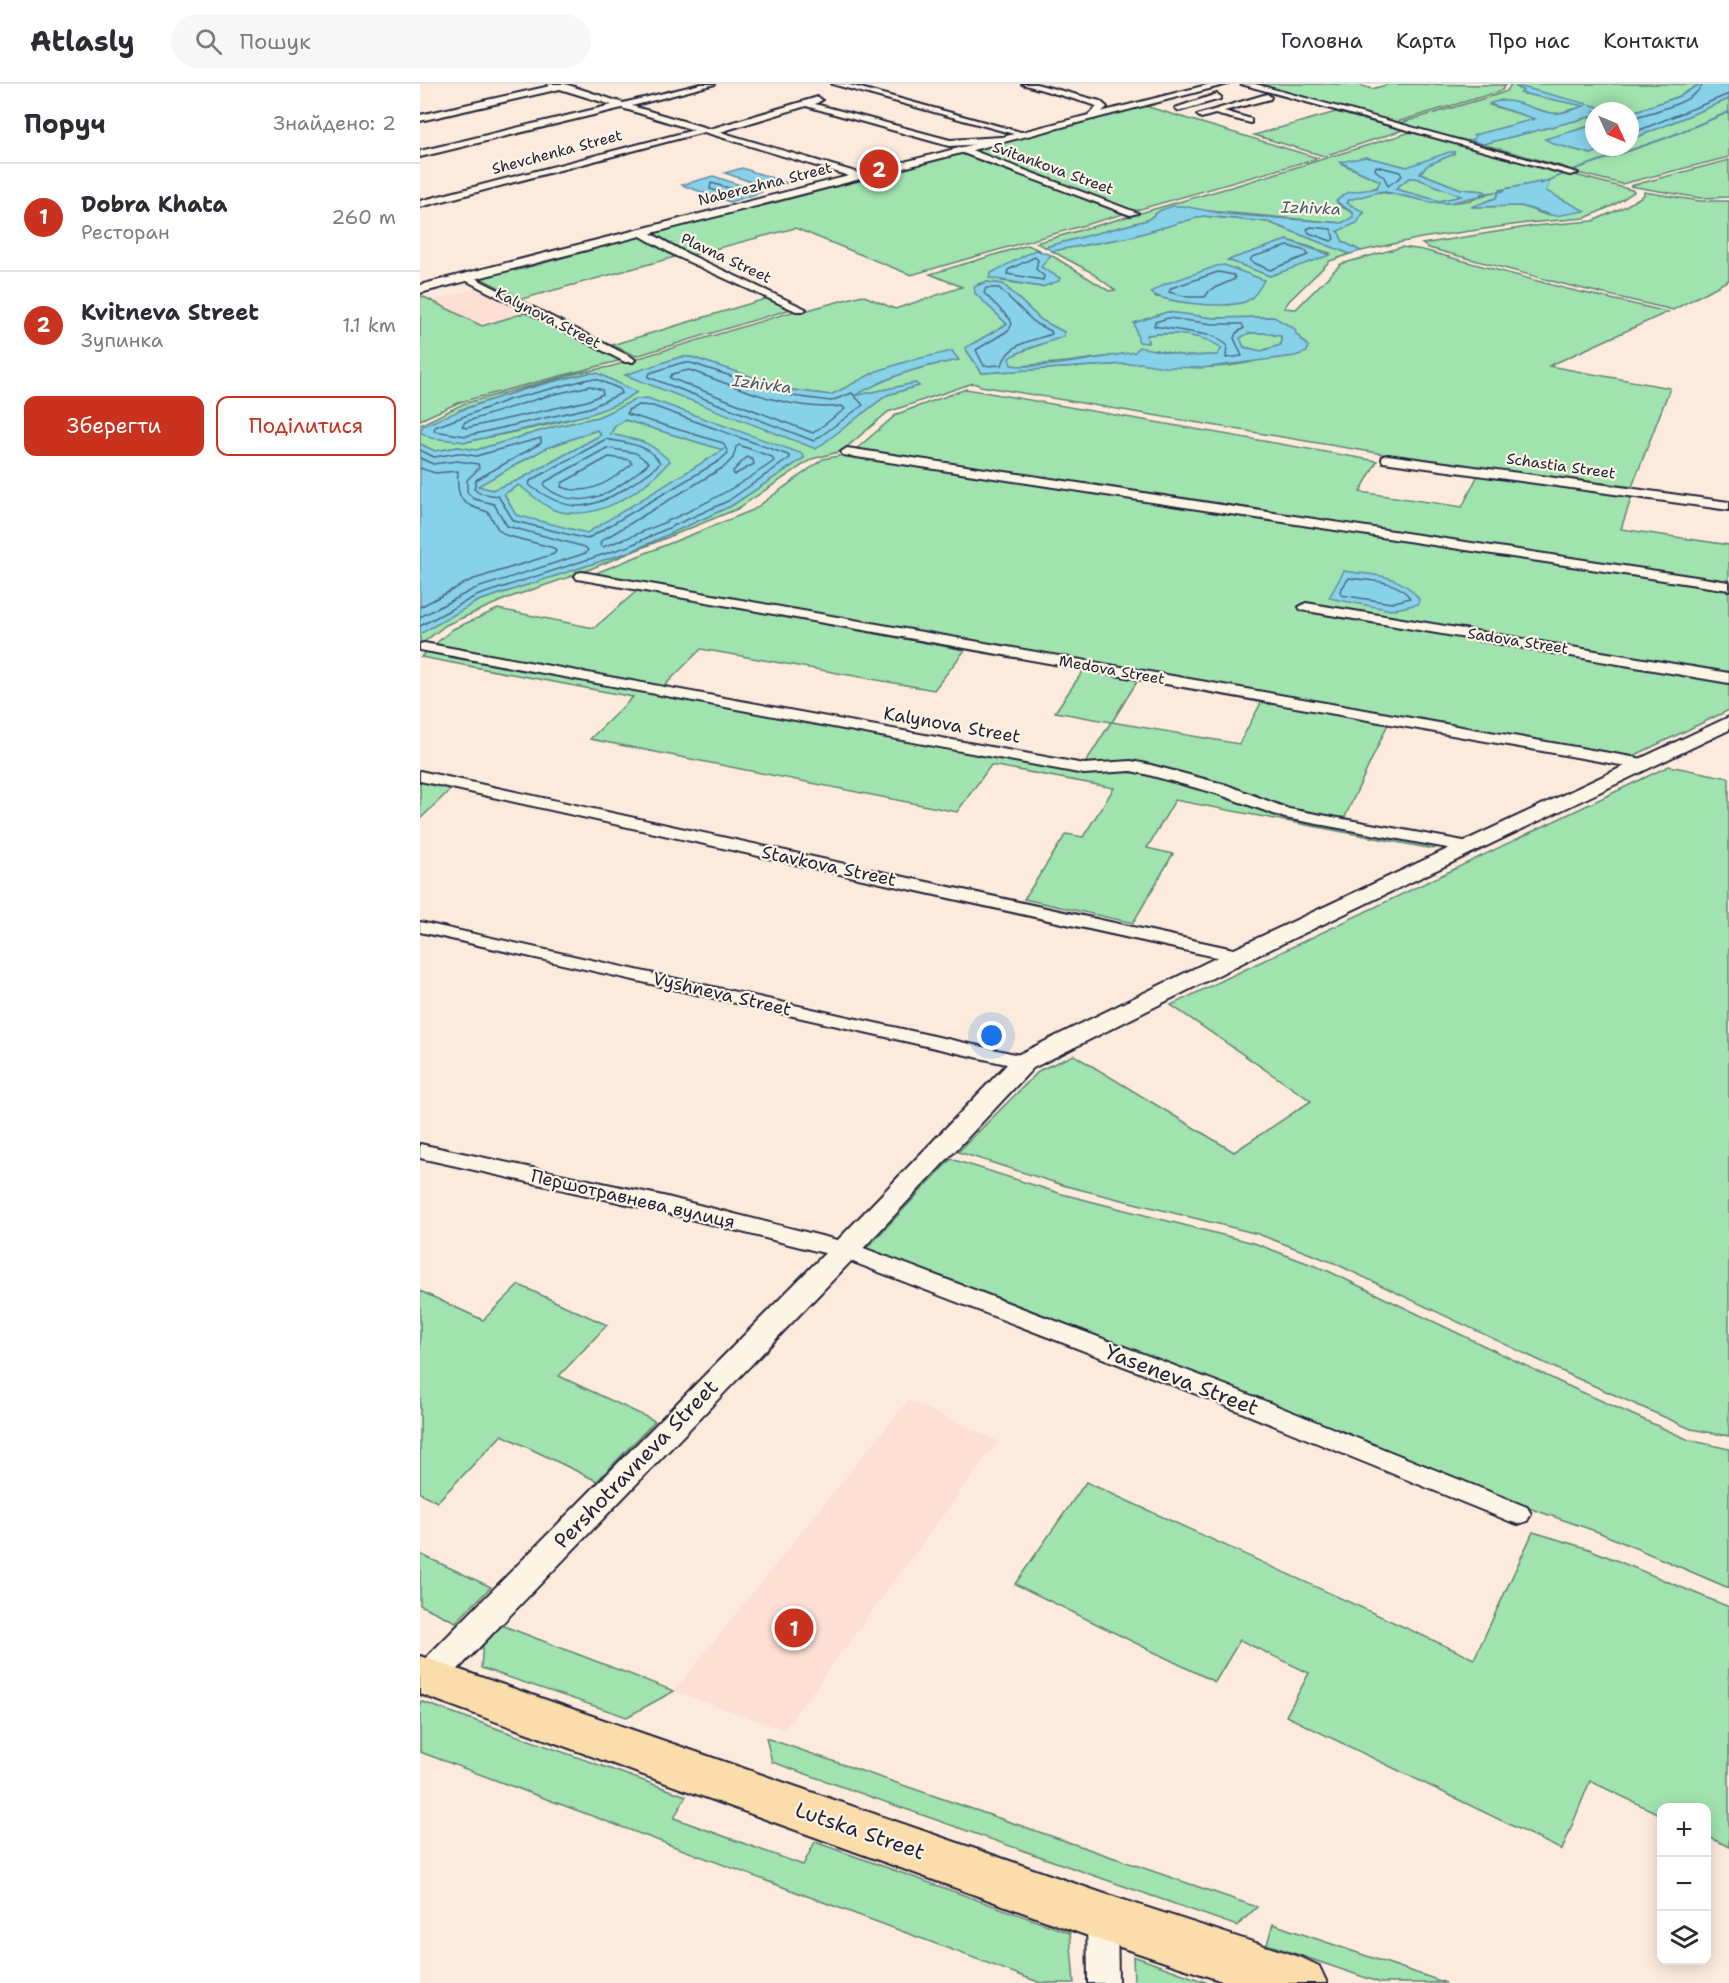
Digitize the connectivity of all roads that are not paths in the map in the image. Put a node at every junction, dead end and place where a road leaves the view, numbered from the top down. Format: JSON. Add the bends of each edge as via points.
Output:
{"nodes":[{"id":1,"x":574,"y":84,"type":"edge"},
{"id":2,"x":711,"y":84,"type":"edge"},
{"id":3,"x":836,"y":84,"type":"edge"},
{"id":4,"x":879,"y":84,"type":"edge"},
{"id":5,"x":1026,"y":84,"type":"edge"},
{"id":6,"x":553,"y":85,"type":"edge"},
{"id":7,"x":1234,"y":89,"type":"edge"},
{"id":8,"x":857,"y":90,"type":"junction"},
{"id":9,"x":1186,"y":93,"type":"junction"},
{"id":10,"x":837,"y":95,"type":"dead end"},
{"id":11,"x":1267,"y":97,"type":"dead end"},
{"id":12,"x":827,"y":98,"type":"dead end"},
{"id":13,"x":1208,"y":100,"type":"junction"},
{"id":14,"x":807,"y":104,"type":"junction"},
{"id":15,"x":621,"y":105,"type":"junction"},
{"id":16,"x":1232,"y":106,"type":"junction"},
{"id":17,"x":1179,"y":108,"type":"dead end"},
{"id":18,"x":1214,"y":111,"type":"junction"},
{"id":19,"x":1201,"y":115,"type":"dead end"},
{"id":20,"x":1091,"y":117,"type":"junction"},
{"id":21,"x":420,"y":118,"type":"edge"},
{"id":22,"x":1248,"y":121,"type":"dead end"},
{"id":23,"x":706,"y":131,"type":"junction"},
{"id":24,"x":1024,"y":134,"type":"junction"},
{"id":25,"x":1001,"y":140,"type":"junction"},
{"id":26,"x":963,"y":150,"type":"junction"},
{"id":27,"x":420,"y":154,"type":"edge"},
{"id":28,"x":1573,"y":174,"type":"dead end"},
{"id":29,"x":859,"y":176,"type":"junction"},
{"id":30,"x":420,"y":204,"type":"edge"},
{"id":31,"x":1133,"y":213,"type":"dead end"},
{"id":32,"x":641,"y":232,"type":"junction"},
{"id":33,"x":467,"y":277,"type":"junction"},
{"id":34,"x":420,"y":289,"type":"edge"},
{"id":35,"x":800,"y":309,"type":"dead end"},
{"id":36,"x":629,"y":360,"type":"dead end"},
{"id":37,"x":847,"y":452,"type":"dead end"},
{"id":38,"x":1388,"y":459,"type":"dead end"},
{"id":39,"x":1729,"y":506,"type":"edge"},
{"id":40,"x":582,"y":576,"type":"dead end"},
{"id":41,"x":1729,"y":586,"type":"edge"},
{"id":42,"x":1306,"y":607,"type":"dead end"},
{"id":43,"x":424,"y":647,"type":"dead end"},
{"id":44,"x":1729,"y":678,"type":"edge"},
{"id":45,"x":1729,"y":723,"type":"edge"},
{"id":46,"x":1642,"y":764,"type":"junction"},
{"id":47,"x":420,"y":776,"type":"edge"},
{"id":48,"x":1468,"y":847,"type":"junction"},
{"id":49,"x":420,"y":927,"type":"edge"},
{"id":50,"x":1239,"y":956,"type":"junction"},
{"id":51,"x":1024,"y":1062,"type":"junction"},
{"id":52,"x":420,"y":1151,"type":"edge"},
{"id":53,"x":845,"y":1250,"type":"junction"},
{"id":54,"x":1518,"y":1514,"type":"dead end"},
{"id":55,"x":422,"y":1678,"type":"edge"},
{"id":56,"x":1102,"y":1917,"type":"junction"},
{"id":57,"x":1102,"y":1983,"type":"edge"},
{"id":58,"x":1302,"y":1983,"type":"edge"}],
"edges":[{"from":1,"to":6,"type":"street"},
{"from":2,"to":15,"type":"street"},
{"from":3,"to":8,"type":"street"},
{"from":4,"to":8,"type":"street"},
{"from":5,"to":20,"type":"street","via":[[1103,107]]},
{"from":6,"to":15,"type":"street"},
{"from":6,"to":21,"type":"street"},
{"from":7,"to":9,"type":"street","name":"Naberezhna Street"},
{"from":7,"to":13,"type":"street"},
{"from":7,"to":28,"type":"street","via":[[1485,148]]},
{"from":8,"to":10,"type":"street"},
{"from":8,"to":24,"type":"street"},
{"from":9,"to":13,"type":"street"},
{"from":9,"to":20,"type":"street","name":"Naberezhna Street"},
{"from":11,"to":16,"type":"street"},
{"from":12,"to":14,"type":"street","name":"Shevchenka Street"},
{"from":13,"to":16,"type":"street"},
{"from":13,"to":17,"type":"street"},
{"from":14,"to":23,"type":"street","name":"Shevchenka Street"},
{"from":14,"to":25,"type":"street","via":[[949,143]]},
{"from":15,"to":23,"type":"street"},
{"from":15,"to":27,"type":"street"},
{"from":16,"to":18,"type":"street"},
{"from":18,"to":19,"type":"street"},
{"from":18,"to":22,"type":"street"},
{"from":20,"to":24,"type":"street","name":"Naberezhna Street"},
{"from":23,"to":29,"type":"street"},
{"from":23,"to":30,"type":"street","name":"Shevchenka Street"},
{"from":24,"to":25,"type":"street","name":"Naberezhna Street"},
{"from":25,"to":26,"type":"street","name":"Naberezhna Street"},
{"from":26,"to":29,"type":"street","name":"Naberezhna Street"},
{"from":26,"to":31,"type":"street","name":"Svitankova Street"},
{"from":29,"to":32,"type":"street","name":"Naberezhna Street"},
{"from":32,"to":33,"type":"street","name":"Naberezhna Street"},
{"from":32,"to":35,"type":"street","name":"Plavna Street"},
{"from":33,"to":34,"type":"street","name":"Naberezhna Street"},
{"from":33,"to":36,"type":"street","name":"Kalynova Street"},
{"from":37,"to":41,"type":"street"},
{"from":38,"to":39,"type":"street","name":"Schastia Street"},
{"from":40,"to":46,"type":"street","name":"Medova Street"},
{"from":42,"to":44,"type":"street","name":"Sadova Street"},
{"from":43,"to":48,"type":"street","name":"Kalynova Street","via":[[1084,769],[1147,769],[1221,789],[1285,813]]},
{"from":45,"to":46,"type":"street"},
{"from":46,"to":48,"type":"street"},
{"from":47,"to":50,"type":"street","name":"Stavkova Street"},
{"from":48,"to":50,"type":"street"},
{"from":49,"to":51,"type":"street","name":"Vyshneva Street"},
{"from":50,"to":51,"type":"street"},
{"from":51,"to":53,"type":"street","name":"Pershotravneva Street"},
{"from":52,"to":53,"type":"street","name":"Першотравнева вулиця","via":[[663,1204]]},
{"from":53,"to":54,"type":"street","name":"Yaseneva Street","via":[[1217,1392]]},
{"from":53,"to":55,"type":"street","name":"Pershotravneva Street"},
{"from":55,"to":56,"type":"main road","name":"Lutska Street"},
{"from":56,"to":57,"type":"street"},
{"from":56,"to":58,"type":"main road","name":"Lutska Street"}]}
